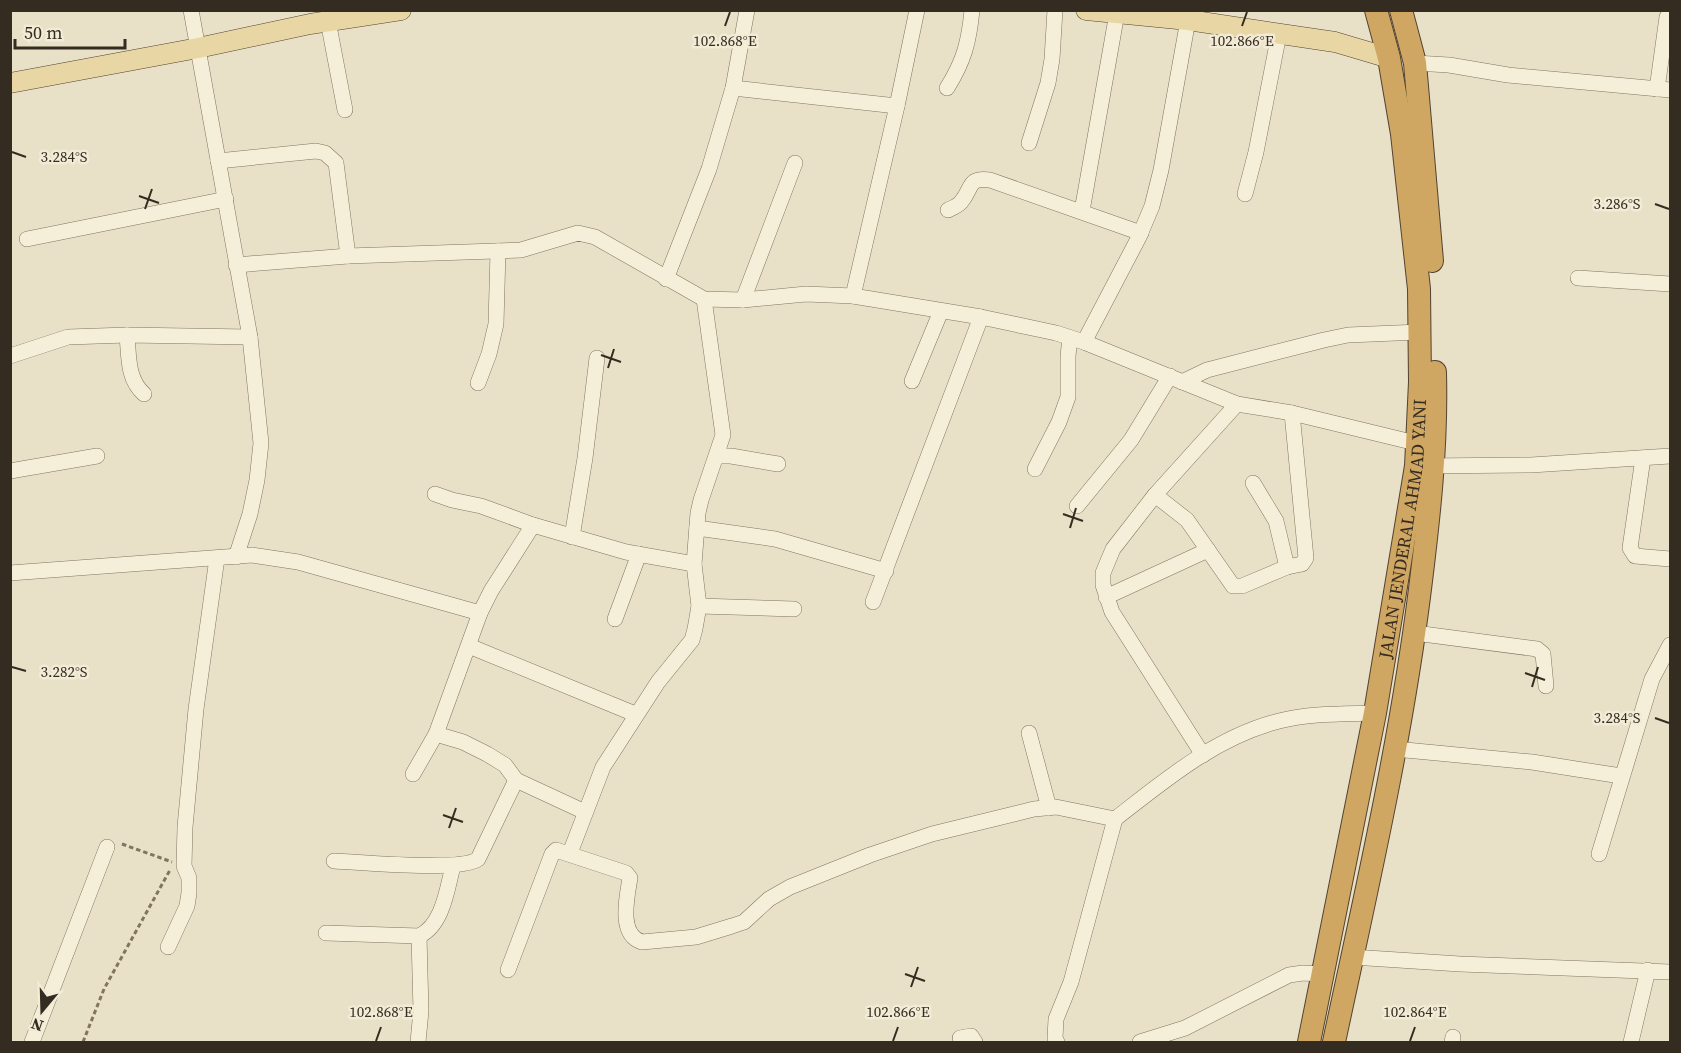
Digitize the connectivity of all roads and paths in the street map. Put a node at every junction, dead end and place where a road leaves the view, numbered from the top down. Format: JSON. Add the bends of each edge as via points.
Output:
{"nodes":[{"id":1,"x":191,"y":10,"type":"edge"},
{"id":2,"x":400,"y":10,"type":"edge"},
{"id":3,"x":747,"y":10,"type":"edge"},
{"id":4,"x":917,"y":10,"type":"edge"},
{"id":5,"x":972,"y":10,"type":"edge"},
{"id":6,"x":1055,"y":10,"type":"edge"},
{"id":7,"x":1086,"y":10,"type":"edge"},
{"id":8,"x":1377,"y":10,"type":"edge"},
{"id":9,"x":1401,"y":10,"type":"edge"},
{"id":10,"x":1117,"y":13,"type":"junction"},
{"id":11,"x":1147,"y":13,"type":"edge"},
{"id":12,"x":1667,"y":17,"type":"dead end"},
{"id":13,"x":314,"y":19,"type":"edge"},
{"id":14,"x":1188,"y":20,"type":"junction"},
{"id":15,"x":1280,"y":34,"type":"junction"},
{"id":16,"x":198,"y":48,"type":"junction"},
{"id":17,"x":1389,"y":58,"type":"junction"},
{"id":18,"x":1415,"y":63,"type":"junction"},
{"id":19,"x":10,"y":83,"type":"edge"},
{"id":20,"x":733,"y":88,"type":"junction"},
{"id":21,"x":947,"y":88,"type":"dead end"},
{"id":22,"x":1664,"y":89,"type":"edge"},
{"id":23,"x":897,"y":106,"type":"junction"},
{"id":24,"x":345,"y":110,"type":"dead end"},
{"id":25,"x":1029,"y":143,"type":"dead end"},
{"id":26,"x":218,"y":161,"type":"junction"},
{"id":27,"x":795,"y":163,"type":"dead end"},
{"id":28,"x":1245,"y":194,"type":"dead end"},
{"id":29,"x":226,"y":199,"type":"junction"},
{"id":30,"x":948,"y":210,"type":"dead end"},
{"id":31,"x":1082,"y":211,"type":"junction"},
{"id":32,"x":1141,"y":233,"type":"junction"},
{"id":33,"x":27,"y":239,"type":"dead end"},
{"id":34,"x":498,"y":251,"type":"junction"},
{"id":35,"x":348,"y":256,"type":"junction"},
{"id":36,"x":236,"y":265,"type":"junction"},
{"id":37,"x":1578,"y":278,"type":"dead end"},
{"id":38,"x":666,"y":279,"type":"junction"},
{"id":39,"x":1671,"y":284,"type":"edge"},
{"id":40,"x":853,"y":296,"type":"junction"},
{"id":41,"x":704,"y":299,"type":"junction"},
{"id":42,"x":743,"y":300,"type":"junction"},
{"id":43,"x":941,"y":310,"type":"junction"},
{"id":44,"x":981,"y":317,"type":"junction"},
{"id":45,"x":1420,"y":332,"type":"junction"},
{"id":46,"x":127,"y":335,"type":"junction"},
{"id":47,"x":249,"y":337,"type":"junction"},
{"id":48,"x":1077,"y":340,"type":"junction"},
{"id":49,"x":10,"y":356,"type":"edge"},
{"id":50,"x":597,"y":358,"type":"dead end"},
{"id":51,"x":1176,"y":379,"type":"junction"},
{"id":52,"x":912,"y":381,"type":"dead end"},
{"id":53,"x":478,"y":383,"type":"dead end"},
{"id":54,"x":144,"y":394,"type":"dead end"},
{"id":55,"x":1237,"y":404,"type":"junction"},
{"id":56,"x":1292,"y":413,"type":"junction"},
{"id":57,"x":97,"y":456,"type":"dead end"},
{"id":58,"x":717,"y":456,"type":"junction"},
{"id":59,"x":1425,"y":456,"type":"junction"},
{"id":60,"x":1671,"y":456,"type":"edge"},
{"id":61,"x":1643,"y":458,"type":"junction"},
{"id":62,"x":778,"y":464,"type":"dead end"},
{"id":63,"x":1035,"y":469,"type":"dead end"},
{"id":64,"x":10,"y":471,"type":"edge"},
{"id":65,"x":1252,"y":483,"type":"dead end"},
{"id":66,"x":435,"y":494,"type":"dead end"},
{"id":67,"x":1155,"y":495,"type":"junction"},
{"id":68,"x":1077,"y":506,"type":"dead end"},
{"id":69,"x":533,"y":525,"type":"junction"},
{"id":70,"x":697,"y":528,"type":"junction"},
{"id":71,"x":572,"y":537,"type":"junction"},
{"id":72,"x":1208,"y":550,"type":"junction"},
{"id":73,"x":639,"y":554,"type":"junction"},
{"id":74,"x":236,"y":557,"type":"junction"},
{"id":75,"x":217,"y":558,"type":"junction"},
{"id":76,"x":1671,"y":559,"type":"edge"},
{"id":77,"x":694,"y":564,"type":"junction"},
{"id":78,"x":1287,"y":567,"type":"junction"},
{"id":79,"x":885,"y":571,"type":"junction"},
{"id":80,"x":10,"y":573,"type":"edge"},
{"id":81,"x":1106,"y":597,"type":"junction"},
{"id":82,"x":873,"y":602,"type":"dead end"},
{"id":83,"x":699,"y":606,"type":"junction"},
{"id":84,"x":794,"y":609,"type":"dead end"},
{"id":85,"x":480,"y":613,"type":"junction"},
{"id":86,"x":1391,"y":615,"type":"junction"},
{"id":87,"x":615,"y":620,"type":"dead end"},
{"id":88,"x":1416,"y":625,"type":"junction"},
{"id":89,"x":469,"y":645,"type":"junction"},
{"id":90,"x":1671,"y":645,"type":"edge"},
{"id":91,"x":1546,"y":686,"type":"dead end"},
{"id":92,"x":1375,"y":712,"type":"junction"},
{"id":93,"x":635,"y":714,"type":"junction"},
{"id":94,"x":1029,"y":733,"type":"dead end"},
{"id":95,"x":436,"y":734,"type":"junction"},
{"id":96,"x":1395,"y":749,"type":"junction"},
{"id":97,"x":1203,"y":755,"type":"junction"},
{"id":98,"x":413,"y":774,"type":"dead end"},
{"id":99,"x":1621,"y":776,"type":"junction"},
{"id":100,"x":516,"y":780,"type":"junction"},
{"id":101,"x":1049,"y":808,"type":"junction"},
{"id":102,"x":585,"y":812,"type":"junction"},
{"id":103,"x":1115,"y":819,"type":"junction"},
{"id":104,"x":107,"y":847,"type":"joint"},
{"id":105,"x":570,"y":853,"type":"junction"},
{"id":106,"x":1599,"y":854,"type":"dead end"},
{"id":107,"x":334,"y":861,"type":"dead end"},
{"id":108,"x":453,"y":866,"type":"junction"},
{"id":109,"x":326,"y":933,"type":"dead end"},
{"id":110,"x":419,"y":936,"type":"junction"},
{"id":111,"x":168,"y":947,"type":"dead end"},
{"id":112,"x":1352,"y":957,"type":"junction"},
{"id":113,"x":508,"y":970,"type":"dead end"},
{"id":114,"x":1648,"y":970,"type":"junction"},
{"id":115,"x":1671,"y":972,"type":"edge"},
{"id":116,"x":1322,"y":974,"type":"junction"},
{"id":117,"x":960,"y":1038,"type":"dead end"},
{"id":118,"x":32,"y":1042,"type":"edge"},
{"id":119,"x":83,"y":1042,"type":"edge"},
{"id":120,"x":418,"y":1042,"type":"edge"},
{"id":121,"x":975,"y":1042,"type":"edge"},
{"id":122,"x":1057,"y":1042,"type":"edge"},
{"id":123,"x":1140,"y":1042,"type":"edge"},
{"id":124,"x":1309,"y":1042,"type":"edge"},
{"id":125,"x":1334,"y":1042,"type":"edge"},
{"id":126,"x":1631,"y":1042,"type":"edge"}],
"edges":[{"from":1,"to":16,"type":"street"},
{"from":2,"to":13,"type":"main road"},
{"from":3,"to":20,"type":"street"},
{"from":4,"to":23,"type":"street"},
{"from":5,"to":21,"type":"street","via":[[969,41]]},
{"from":6,"to":25,"type":"street","via":[[1048,83]]},
{"from":7,"to":10,"type":"main road"},
{"from":8,"to":17,"type":"highway","name":"JALAN JENDERAL AHMAD YANI"},
{"from":9,"to":18,"type":"highway","name":"JALAN JENDERAL AHMAD YANI"},
{"from":10,"to":11,"type":"main road"},
{"from":10,"to":31,"type":"street"},
{"from":11,"to":14,"type":"main road"},
{"from":12,"to":22,"type":"street"},
{"from":13,"to":16,"type":"main road"},
{"from":13,"to":24,"type":"street"},
{"from":14,"to":15,"type":"main road"},
{"from":14,"to":32,"type":"street","via":[[1161,170]]},
{"from":15,"to":17,"type":"main road","via":[[1335,42]]},
{"from":15,"to":28,"type":"street"},
{"from":16,"to":19,"type":"main road"},
{"from":16,"to":26,"type":"street"},
{"from":17,"to":18,"type":"highway"},
{"from":17,"to":45,"type":"highway","name":"JALAN JENDERAL AHMAD YANI","via":[[1413,225]]},
{"from":18,"to":22,"type":"street"},
{"from":18,"to":59,"type":"highway","name":"JALAN JENDERAL AHMAD YANI","via":[[1433,282],[1436,377]]},
{"from":20,"to":23,"type":"street"},
{"from":20,"to":38,"type":"street","via":[[710,169]]},
{"from":23,"to":40,"type":"street"},
{"from":26,"to":29,"type":"street"},
{"from":26,"to":35,"type":"street","via":[[316,151],[332,157]]},
{"from":27,"to":42,"type":"street"},
{"from":29,"to":33,"type":"street"},
{"from":29,"to":36,"type":"street"},
{"from":30,"to":31,"type":"street","via":[[959,204],[978,178]]},
{"from":31,"to":32,"type":"street"},
{"from":32,"to":48,"type":"street"},
{"from":34,"to":35,"type":"street"},
{"from":34,"to":38,"type":"street","via":[[528,249],[578,233],[594,237]]},
{"from":34,"to":53,"type":"street","via":[[496,324]]},
{"from":35,"to":36,"type":"street"},
{"from":36,"to":47,"type":"street"},
{"from":37,"to":39,"type":"street"},
{"from":38,"to":41,"type":"street"},
{"from":40,"to":42,"type":"street","via":[[806,294]]},
{"from":40,"to":43,"type":"street"},
{"from":41,"to":42,"type":"street"},
{"from":41,"to":58,"type":"street","via":[[723,424]]},
{"from":43,"to":44,"type":"street"},
{"from":43,"to":52,"type":"street"},
{"from":44,"to":48,"type":"street"},
{"from":44,"to":79,"type":"street"},
{"from":45,"to":51,"type":"street","via":[[1348,335]]},
{"from":45,"to":59,"type":"highway","name":"JALAN JENDERAL AHMAD YANI"},
{"from":46,"to":47,"type":"street"},
{"from":46,"to":49,"type":"street","via":[[68,337]]},
{"from":46,"to":54,"type":"street","via":[[131,376]]},
{"from":47,"to":74,"type":"street","via":[[261,443],[257,480]]},
{"from":48,"to":51,"type":"street"},
{"from":48,"to":63,"type":"street","via":[[1068,398]]},
{"from":50,"to":71,"type":"street"},
{"from":51,"to":55,"type":"street"},
{"from":51,"to":68,"type":"street"},
{"from":55,"to":56,"type":"street"},
{"from":55,"to":67,"type":"street"},
{"from":56,"to":59,"type":"street"},
{"from":56,"to":78,"type":"street","via":[[1306,558],[1302,564]]},
{"from":57,"to":64,"type":"street"},
{"from":58,"to":62,"type":"street"},
{"from":58,"to":70,"type":"street","via":[[701,500]]},
{"from":59,"to":61,"type":"street","via":[[1531,465]]},
{"from":59,"to":86,"type":"highway","name":"JALAN JENDERAL AHMAD YANI"},
{"from":59,"to":88,"type":"highway","name":"JALAN JENDERAL AHMAD YANI"},
{"from":60,"to":61,"type":"street"},
{"from":61,"to":76,"type":"street","via":[[1630,548],[1635,556]]},
{"from":65,"to":78,"type":"street","via":[[1276,521]]},
{"from":66,"to":69,"type":"street"},
{"from":67,"to":72,"type":"street","via":[[1182,515]]},
{"from":67,"to":81,"type":"street","via":[[1107,560],[1103,573]]},
{"from":69,"to":71,"type":"street"},
{"from":69,"to":85,"type":"street"},
{"from":70,"to":77,"type":"street"},
{"from":70,"to":79,"type":"street","via":[[775,539]]},
{"from":71,"to":73,"type":"street"},
{"from":72,"to":78,"type":"street","via":[[1235,588]]},
{"from":72,"to":81,"type":"street"},
{"from":73,"to":77,"type":"street"},
{"from":73,"to":87,"type":"street"},
{"from":74,"to":75,"type":"street"},
{"from":74,"to":85,"type":"street","via":[[252,555],[298,562]]},
{"from":75,"to":80,"type":"street"},
{"from":75,"to":111,"type":"street","via":[[196,709],[185,827],[184,866],[189,893]]},
{"from":77,"to":83,"type":"street"},
{"from":79,"to":82,"type":"street"},
{"from":81,"to":97,"type":"street"},
{"from":83,"to":84,"type":"street"},
{"from":83,"to":93,"type":"street","via":[[692,640]]},
{"from":85,"to":89,"type":"street"},
{"from":86,"to":88,"type":"highway"},
{"from":86,"to":92,"type":"highway","name":"JALAN JENDERAL AHMAD YANI"},
{"from":88,"to":91,"type":"street","via":[[1537,649],[1543,654]]},
{"from":88,"to":96,"type":"highway","name":"JALAN JENDERAL AHMAD YANI"},
{"from":89,"to":93,"type":"street"},
{"from":89,"to":95,"type":"street"},
{"from":90,"to":99,"type":"street","via":[[1652,679]]},
{"from":92,"to":97,"type":"street","via":[[1281,720],[1245,732]]},
{"from":92,"to":116,"type":"highway","name":"JALAN JENDERAL AHMAD YANI"},
{"from":93,"to":102,"type":"street","via":[[603,767]]},
{"from":94,"to":101,"type":"street"},
{"from":95,"to":98,"type":"street"},
{"from":95,"to":100,"type":"street","via":[[487,754],[505,765]]},
{"from":96,"to":99,"type":"street","via":[[1532,762]]},
{"from":96,"to":112,"type":"highway","name":"JALAN JENDERAL AHMAD YANI"},
{"from":97,"to":103,"type":"street"},
{"from":99,"to":106,"type":"street"},
{"from":100,"to":102,"type":"street"},
{"from":100,"to":108,"type":"street","via":[[478,859]]},
{"from":101,"to":103,"type":"street"},
{"from":101,"to":105,"type":"street","via":[[943,831],[870,855],[790,887],[769,899],[744,922],[696,937],[671,940],[636,940],[626,918],[630,878],[626,873]]},
{"from":102,"to":105,"type":"street"},
{"from":103,"to":122,"type":"street","via":[[1071,982],[1056,1019]]},
{"from":104,"to":118,"type":"street"},
{"from":104,"to":119,"type":"path","via":[[120,843],[174,863],[104,989]]},
{"from":105,"to":113,"type":"street","via":[[559,850],[552,854]]},
{"from":107,"to":108,"type":"street"},
{"from":108,"to":110,"type":"street","via":[[438,917]]},
{"from":109,"to":110,"type":"street"},
{"from":110,"to":120,"type":"street"},
{"from":112,"to":114,"type":"street"},
{"from":112,"to":125,"type":"highway","name":"JALAN JENDERAL AHMAD YANI"},
{"from":114,"to":115,"type":"street"},
{"from":114,"to":126,"type":"street"},
{"from":116,"to":123,"type":"street","via":[[1289,975],[1185,1028]]},
{"from":116,"to":124,"type":"highway","name":"JALAN JENDERAL AHMAD YANI"},
{"from":117,"to":121,"type":"street","via":[[971,1036]]}]}
